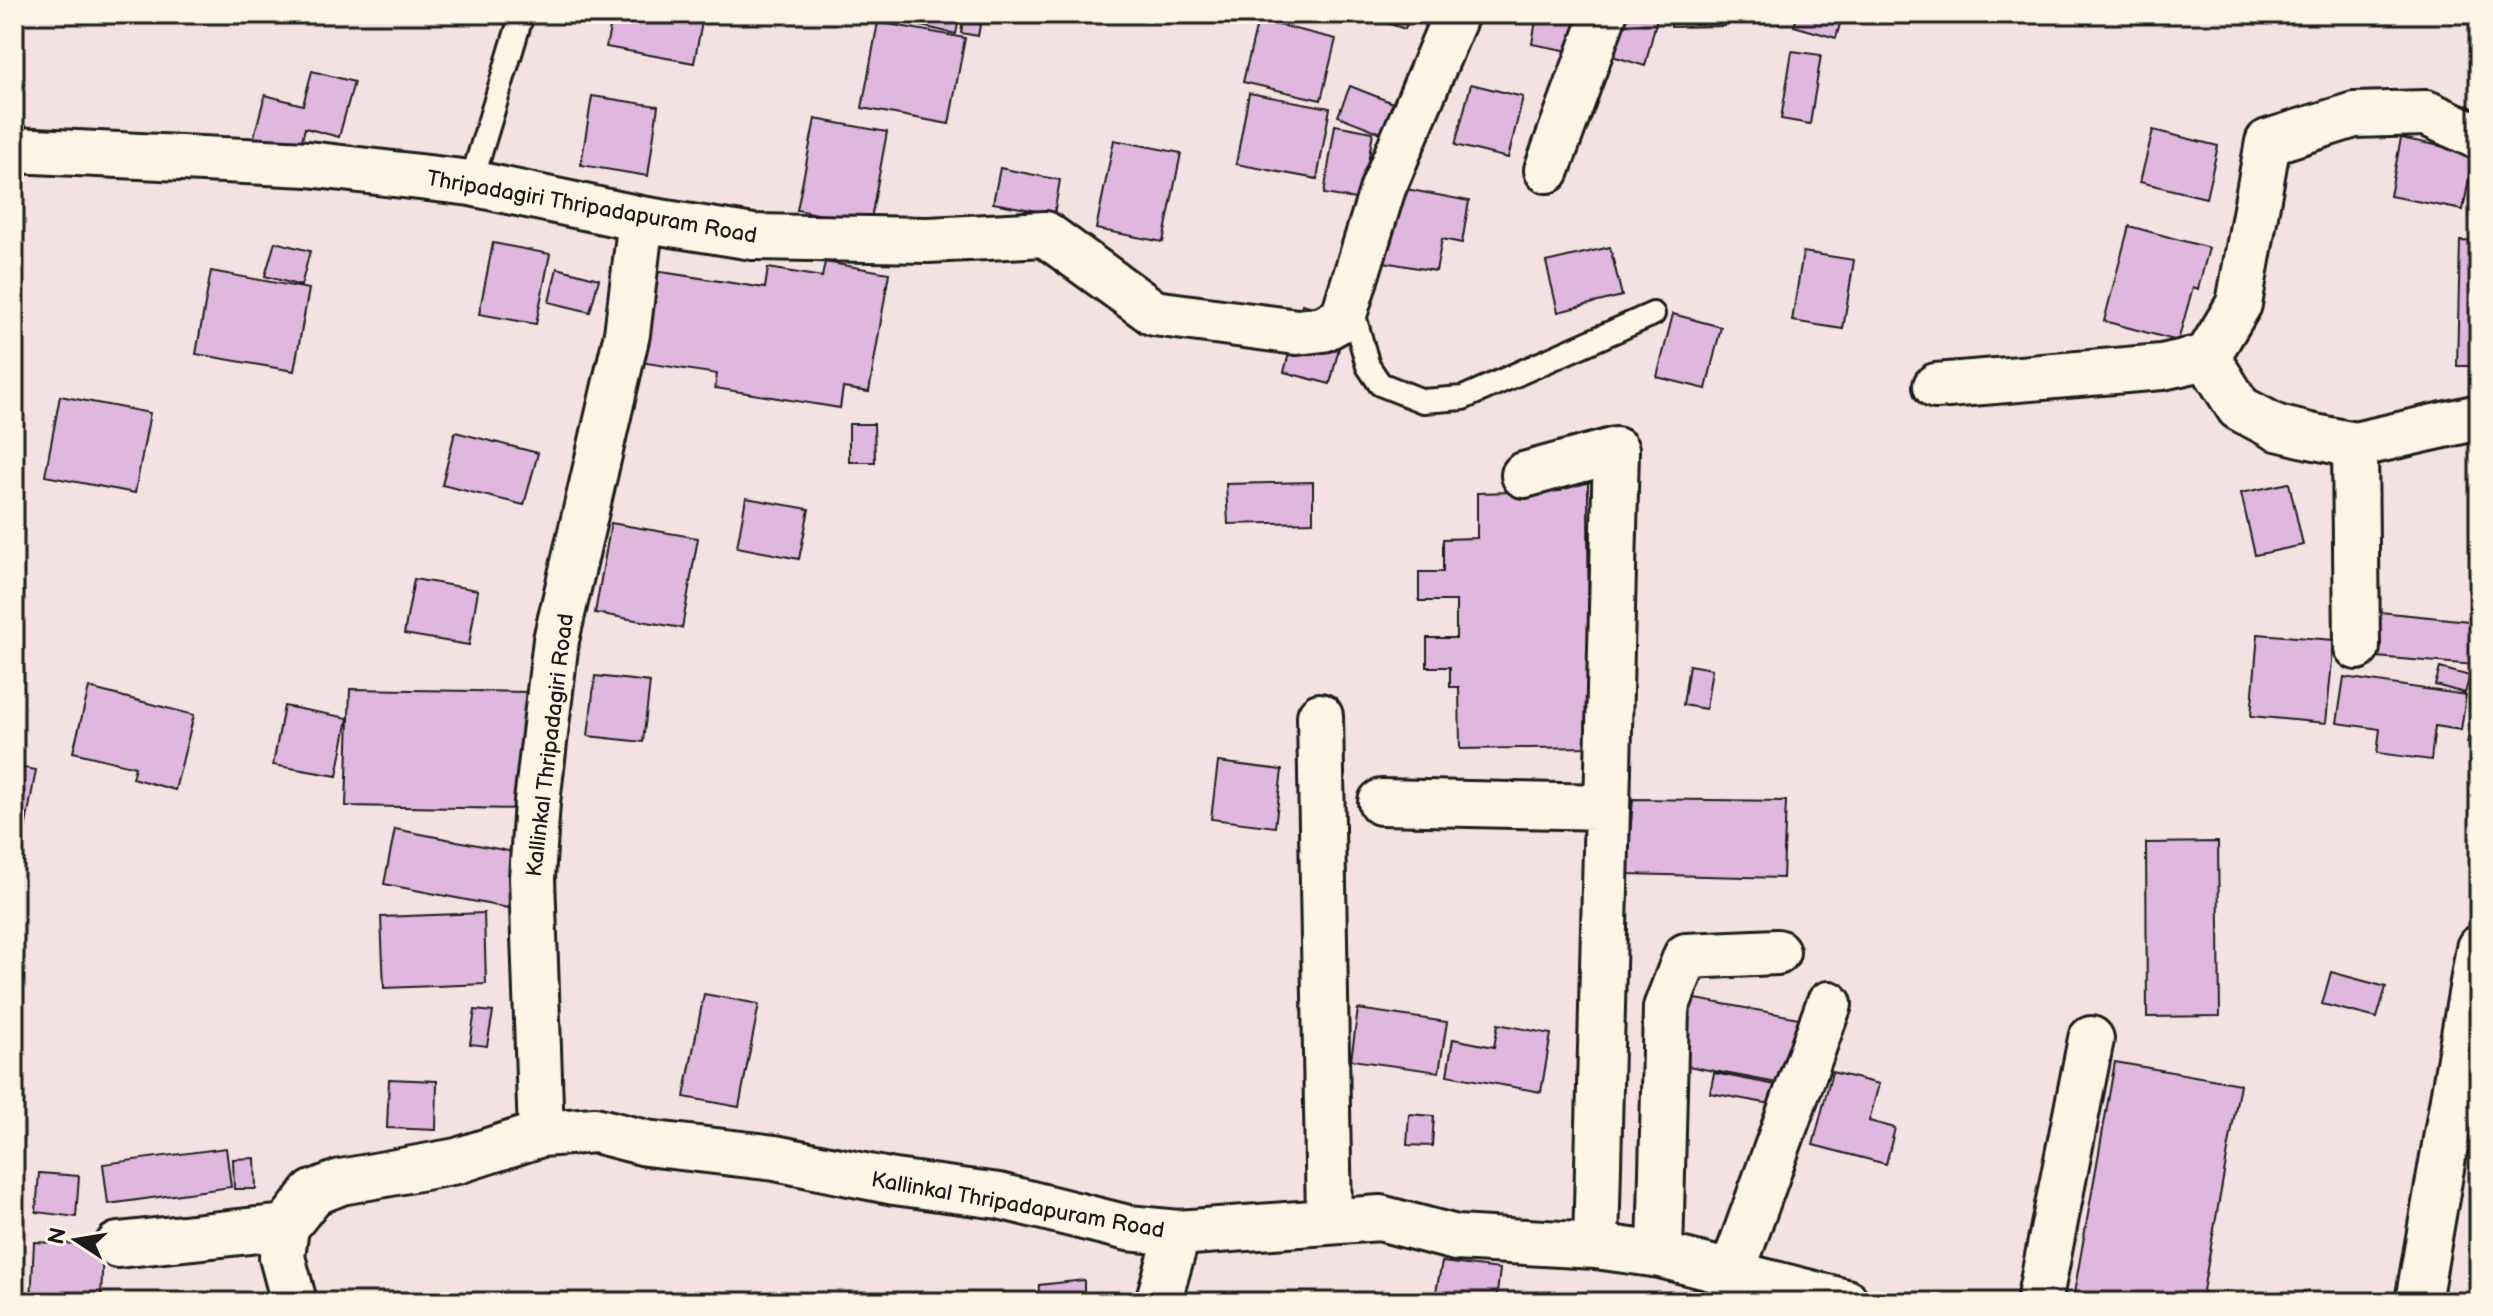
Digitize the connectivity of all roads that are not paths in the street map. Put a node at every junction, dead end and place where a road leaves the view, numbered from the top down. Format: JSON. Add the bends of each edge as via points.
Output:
{"nodes":[{"id":1,"x":522,"y":14,"type":"edge"},
{"id":2,"x":1456,"y":14,"type":"edge"},
{"id":3,"x":1604,"y":14,"type":"edge"},
{"id":4,"x":2479,"y":137,"type":"edge"},
{"id":5,"x":14,"y":150,"type":"edge"},
{"id":6,"x":1547,"y":170,"type":"dead end"},
{"id":7,"x":471,"y":183,"type":"junction"},
{"id":8,"x":641,"y":219,"type":"junction"},
{"id":9,"x":1350,"y":300,"type":"junction"},
{"id":10,"x":1653,"y":314,"type":"dead end"},
{"id":11,"x":2207,"y":357,"type":"junction"},
{"id":12,"x":1936,"y":386,"type":"dead end"},
{"id":13,"x":2479,"y":417,"type":"edge"},
{"id":14,"x":2355,"y":445,"type":"junction"},
{"id":15,"x":1524,"y":475,"type":"dead end"},
{"id":16,"x":2357,"y":647,"type":"dead end"},
{"id":17,"x":1320,"y":716,"type":"dead end"},
{"id":18,"x":1381,"y":802,"type":"dead end"},
{"id":19,"x":1607,"y":807,"type":"junction"},
{"id":20,"x":2479,"y":948,"type":"edge"},
{"id":21,"x":1777,"y":952,"type":"dead end"},
{"id":22,"x":1829,"y":1004,"type":"dead end"},
{"id":23,"x":2091,"y":1039,"type":"dead end"},
{"id":24,"x":541,"y":1134,"type":"junction"},
{"id":25,"x":1329,"y":1219,"type":"junction"},
{"id":26,"x":286,"y":1227,"type":"junction"},
{"id":27,"x":1178,"y":1233,"type":"junction"},
{"id":28,"x":118,"y":1245,"type":"dead end"},
{"id":29,"x":1596,"y":1246,"type":"junction"},
{"id":30,"x":1660,"y":1255,"type":"junction"},
{"id":31,"x":1732,"y":1272,"type":"junction"},
{"id":32,"x":1833,"y":1300,"type":"edge"},
{"id":33,"x":294,"y":1302,"type":"edge"},
{"id":34,"x":1158,"y":1302,"type":"edge"},
{"id":35,"x":2039,"y":1302,"type":"edge"},
{"id":36,"x":2418,"y":1302,"type":"edge"}],
"edges":[{"from":1,"to":7,"type":"lane"},
{"from":2,"to":9,"type":"street","name":"Thripadagiri Thripadapuram Road","via":[[1383,188]]},
{"from":3,"to":6,"type":"street"},
{"from":4,"to":11,"type":"street","via":[[2426,113],[2354,115],[2268,142],[2239,304]]},
{"from":5,"to":7,"type":"street","name":"Thripadagiri Thripadapuram Road","via":[[308,164]]},
{"from":7,"to":8,"type":"street","name":"Thripadagiri Thripadapuram Road"},
{"from":8,"to":9,"type":"street","name":"Thripadagiri Thripadapuram Road","via":[[753,237],[928,240],[1045,234],[1154,313],[1297,332],[1323,329],[1343,318]]},
{"from":8,"to":24,"type":"street","name":"Kallinkal Thripadagiri Road","via":[[627,334],[556,640],[537,802],[532,878]]},
{"from":9,"to":10,"type":"lane","via":[[1368,366],[1380,384],[1423,401],[1463,398]]},
{"from":11,"to":12,"type":"street","via":[[2162,367]]},
{"from":11,"to":14,"type":"street","via":[[2239,408],[2277,428]]},
{"from":13,"to":14,"type":"street"},
{"from":14,"to":16,"type":"street"},
{"from":15,"to":19,"type":"street","via":[[1616,450]]},
{"from":17,"to":25,"type":"street"},
{"from":18,"to":19,"type":"street"},
{"from":19,"to":29,"type":"street"},
{"from":20,"to":36,"type":"street"},
{"from":21,"to":30,"type":"street","via":[[1686,956],[1666,1008]]},
{"from":22,"to":31,"type":"street"},
{"from":23,"to":35,"type":"street"},
{"from":24,"to":26,"type":"street","name":"Kallinkal Thripadapuram Road","via":[[457,1161],[341,1182],[313,1193]]},
{"from":24,"to":27,"type":"street","name":"Kallinkal Thripadapuram Road","via":[[595,1130],[646,1143],[775,1158],[999,1196],[1128,1228]]},
{"from":25,"to":27,"type":"street","name":"Kallinkal Thripadapuram Road"},
{"from":25,"to":29,"type":"street","name":"Kallinkal Thripadapuram Road","via":[[1380,1218],[1456,1238]]},
{"from":26,"to":28,"type":"street"},
{"from":26,"to":33,"type":"street","via":[[282,1257]]},
{"from":27,"to":34,"type":"street"},
{"from":29,"to":30,"type":"street","name":"Kallinkal Thripadapuram Road"},
{"from":30,"to":31,"type":"street","name":"Kallinkal Thripadapuram Road"},
{"from":31,"to":32,"type":"street","name":"Kallinkal Thripadapuram Road"}]}
